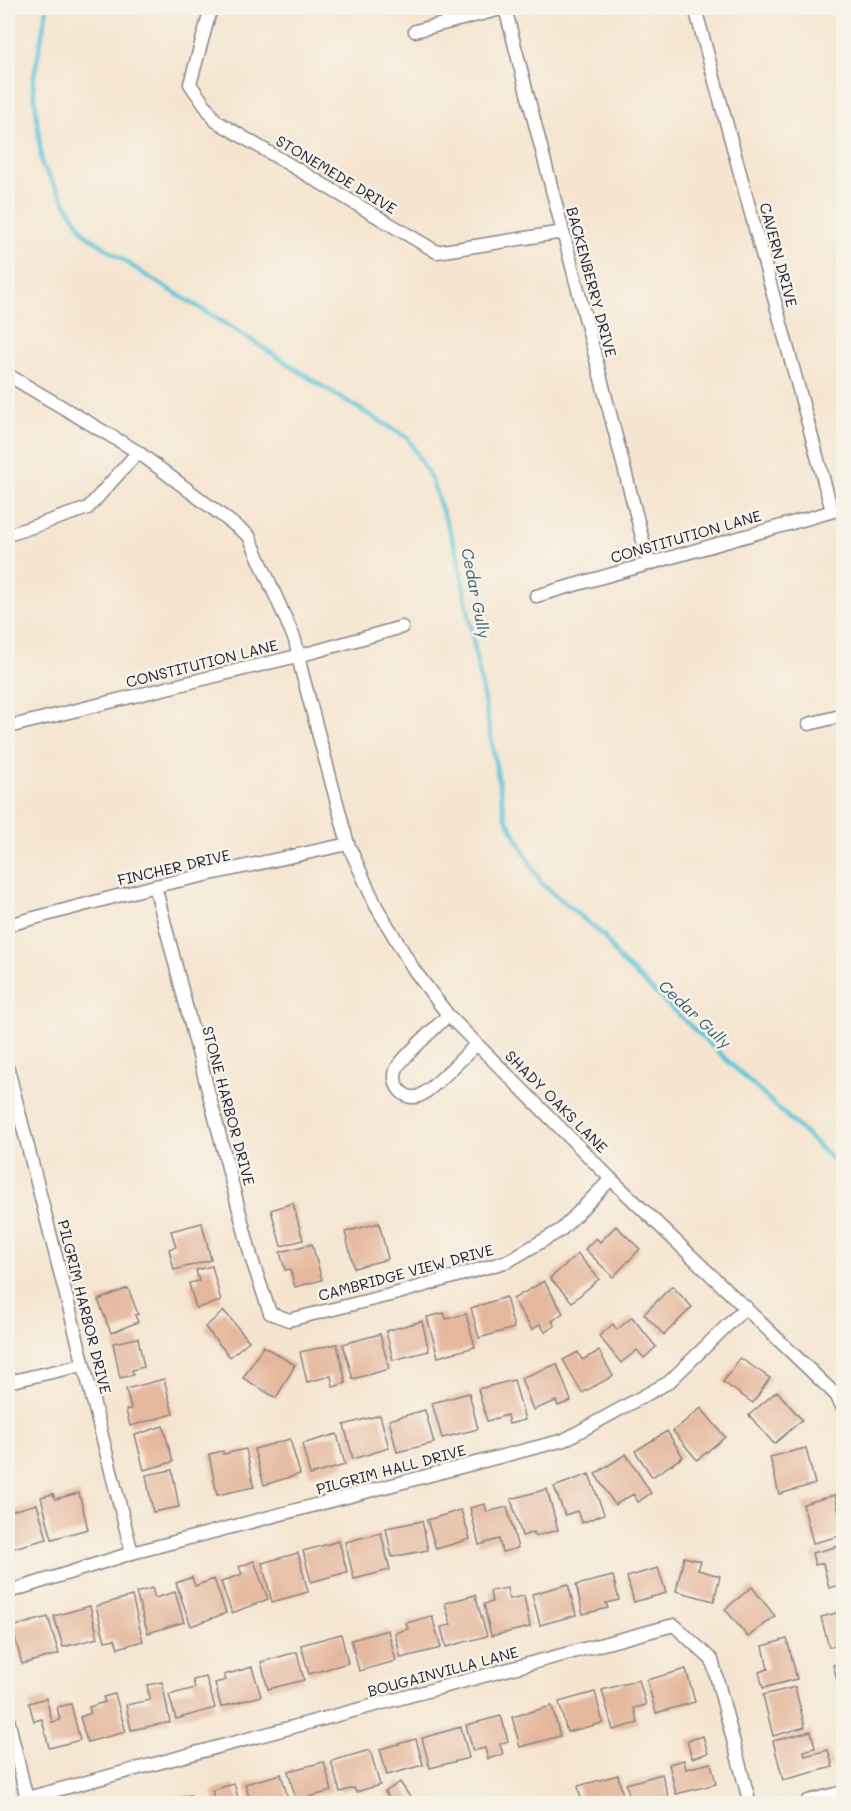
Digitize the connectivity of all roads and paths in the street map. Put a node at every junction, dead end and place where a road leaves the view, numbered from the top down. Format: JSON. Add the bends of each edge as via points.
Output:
{"nodes":[{"id":1,"x":211,"y":8,"type":"edge"},
{"id":2,"x":505,"y":8,"type":"edge"},
{"id":3,"x":695,"y":8,"type":"edge"},
{"id":4,"x":415,"y":31,"type":"dead end"},
{"id":5,"x":563,"y":232,"type":"junction"},
{"id":6,"x":8,"y":375,"type":"edge"},
{"id":7,"x":138,"y":452,"type":"junction"},
{"id":8,"x":838,"y":510,"type":"edge"},
{"id":9,"x":8,"y":535,"type":"edge"},
{"id":10,"x":649,"y":564,"type":"junction"},
{"id":11,"x":536,"y":596,"type":"dead end"},
{"id":12,"x":402,"y":627,"type":"dead end"},
{"id":13,"x":300,"y":655,"type":"junction"},
{"id":14,"x":843,"y":715,"type":"edge"},
{"id":15,"x":809,"y":724,"type":"dead end"},
{"id":16,"x":8,"y":727,"type":"edge"},
{"id":17,"x":348,"y":844,"type":"junction"},
{"id":18,"x":155,"y":886,"type":"junction"},
{"id":19,"x":8,"y":925,"type":"edge"},
{"id":20,"x":448,"y":1015,"type":"junction"},
{"id":21,"x":477,"y":1044,"type":"junction"},
{"id":22,"x":8,"y":1069,"type":"edge"},
{"id":23,"x":611,"y":1179,"type":"junction"},
{"id":24,"x":746,"y":1307,"type":"junction"},
{"id":25,"x":289,"y":1320,"type":"joint"},
{"id":26,"x":83,"y":1365,"type":"junction"},
{"id":27,"x":8,"y":1382,"type":"edge"},
{"id":28,"x":843,"y":1410,"type":"edge"},
{"id":29,"x":132,"y":1553,"type":"junction"},
{"id":30,"x":8,"y":1592,"type":"edge"},
{"id":31,"x":8,"y":1719,"type":"edge"},
{"id":32,"x":843,"y":1795,"type":"edge"},
{"id":33,"x":27,"y":1801,"type":"edge"},
{"id":34,"x":750,"y":1803,"type":"edge"},
{"id":35,"x":809,"y":1803,"type":"edge"}],
"edges":[{"from":1,"to":5,"type":"street","name":"STONEMEDE DRIVE","via":[[190,84],[216,121],[437,252]]},
{"from":2,"to":4,"type":"street"},
{"from":2,"to":5,"type":"street","name":"BACKENBERRY DRIVE"},
{"from":3,"to":8,"type":"street","name":"CAVERN DRIVE"},
{"from":5,"to":10,"type":"street","name":"BACKENBERRY DRIVE"},
{"from":6,"to":7,"type":"street","name":"SHADY OAKS LANE"},
{"from":7,"to":9,"type":"street","via":[[88,508]]},
{"from":7,"to":13,"type":"street","name":"SHADY OAKS LANE","via":[[249,536]]},
{"from":8,"to":10,"type":"street","name":"CONSTITUTION LANE"},
{"from":10,"to":11,"type":"street","name":"CONSTITUTION LANE"},
{"from":12,"to":13,"type":"street","name":"CONSTITUTION LANE"},
{"from":13,"to":16,"type":"street","name":"CONSTITUTION LANE"},
{"from":13,"to":17,"type":"street","name":"SHADY OAKS LANE"},
{"from":14,"to":15,"type":"street"},
{"from":17,"to":18,"type":"street","name":"FINCHER DRIVE"},
{"from":17,"to":20,"type":"street","name":"SHADY OAKS LANE","via":[[376,906],[414,970]]},
{"from":18,"to":19,"type":"street","name":"FINCHER DRIVE"},
{"from":18,"to":25,"type":"street","name":"STONE HARBOR DRIVE","via":[[252,1260],[270,1313]]},
{"from":20,"to":21,"type":"street","name":"SHADY OAKS LANE"},
{"from":20,"to":21,"type":"street","via":[[397,1066],[394,1079],[399,1090],[408,1096],[421,1095]]},
{"from":21,"to":23,"type":"street","name":"SHADY OAKS LANE"},
{"from":22,"to":26,"type":"street","name":"PILGRIM HARBOR DRIVE"},
{"from":23,"to":24,"type":"street","name":"SHADY OAKS LANE"},
{"from":23,"to":25,"type":"street","name":"CAMBRIDGE VIEW DRIVE","via":[[561,1230],[508,1261]]},
{"from":24,"to":28,"type":"street","name":"SHADY OAKS LANE","via":[[836,1395]]},
{"from":24,"to":29,"type":"street","name":"PILGRIM HALL DRIVE","via":[[669,1382],[564,1440]]},
{"from":26,"to":27,"type":"street"},
{"from":26,"to":29,"type":"street","name":"PILGRIM HARBOR DRIVE"},
{"from":29,"to":30,"type":"street","name":"PILGRIM HALL DRIVE"},
{"from":31,"to":33,"type":"street"},
{"from":32,"to":35,"type":"main road"},
{"from":33,"to":34,"type":"street","name":"BOUGAINVILLA LANE","via":[[674,1626],[712,1660]]}]}
